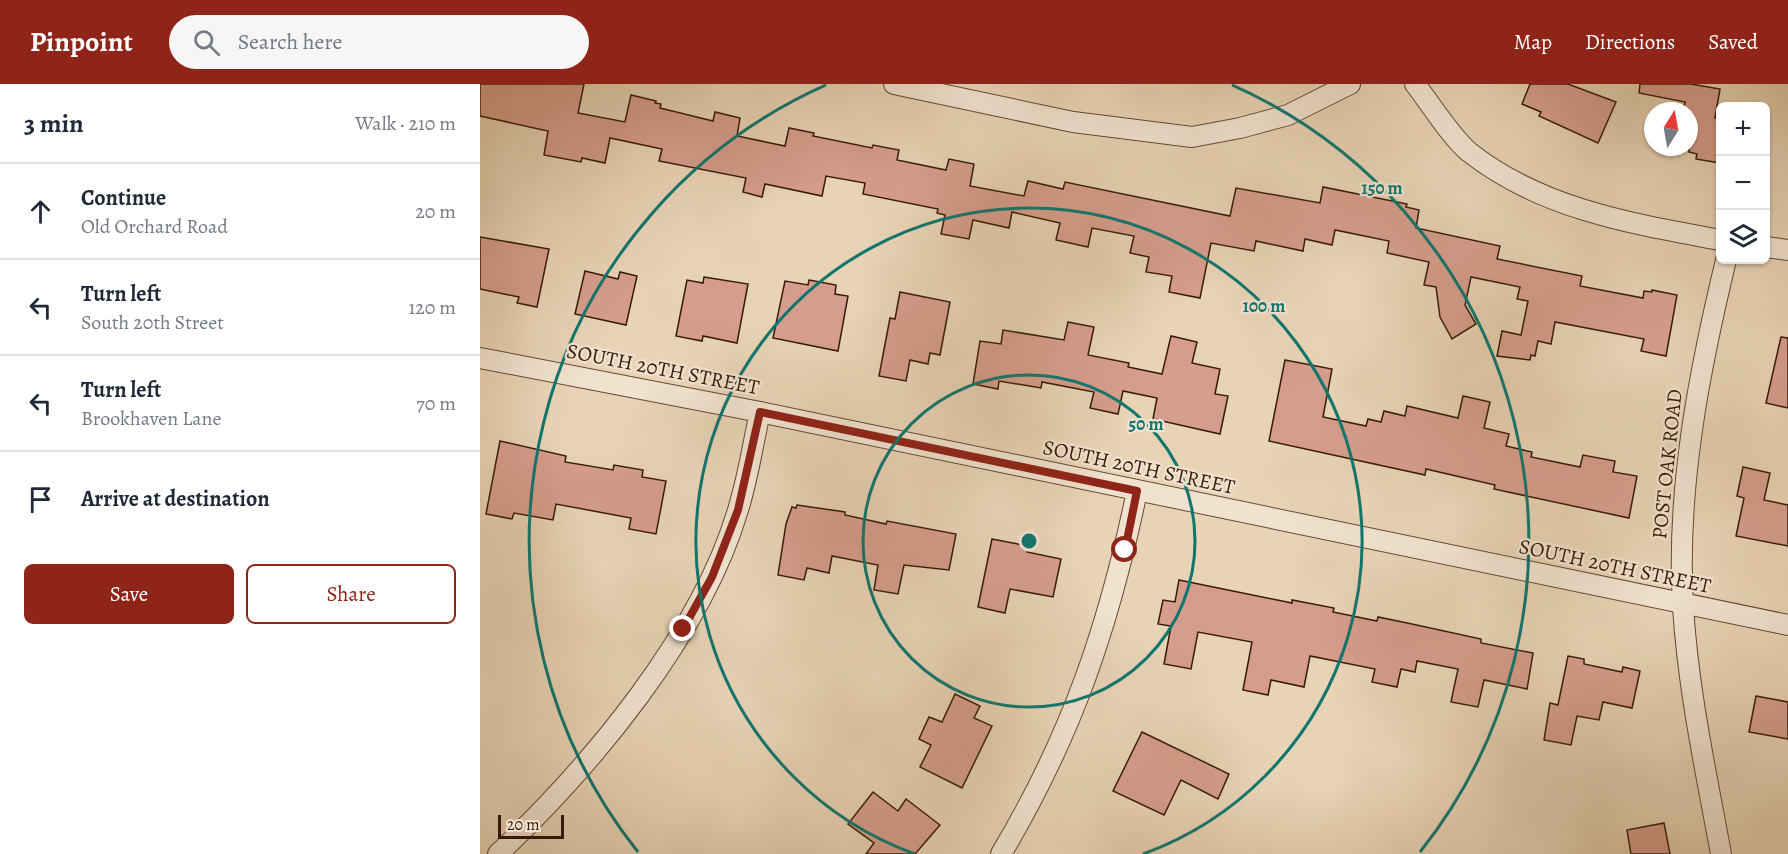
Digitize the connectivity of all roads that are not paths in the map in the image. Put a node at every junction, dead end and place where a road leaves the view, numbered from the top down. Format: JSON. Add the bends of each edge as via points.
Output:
{"nodes":[{"id":1,"x":894,"y":84,"type":"edge"},
{"id":2,"x":1350,"y":84,"type":"edge"},
{"id":3,"x":1415,"y":84,"type":"edge"},
{"id":4,"x":1716,"y":239,"type":"edge"},
{"id":5,"x":1770,"y":248,"type":"edge"},
{"id":6,"x":1788,"y":250,"type":"edge"},
{"id":7,"x":1725,"y":264,"type":"edge"},
{"id":8,"x":480,"y":358,"type":"edge"},
{"id":9,"x":760,"y":412,"type":"junction"},
{"id":10,"x":1137,"y":491,"type":"junction"},
{"id":11,"x":1683,"y":605,"type":"junction"},
{"id":12,"x":1788,"y":625,"type":"edge"},
{"id":13,"x":498,"y":854,"type":"edge"},
{"id":14,"x":1001,"y":854,"type":"edge"},
{"id":15,"x":1721,"y":854,"type":"edge"}],
"edges":[{"from":1,"to":2,"type":"street","via":[[1073,122],[1192,137],[1288,115]]},
{"from":3,"to":4,"type":"street","via":[[1468,151],[1511,179],[1558,201],[1614,220]]},
{"from":5,"to":6,"type":"street"},
{"from":7,"to":11,"type":"street","name":"POST OAK ROAD","via":[[1703,354],[1689,466],[1682,538]]},
{"from":8,"to":9,"type":"street","name":"SOUTH 20TH STREET"},
{"from":9,"to":10,"type":"street","name":"SOUTH 20TH STREET"},
{"from":9,"to":13,"type":"street","via":[[738,510],[712,577],[683,629],[591,756],[547,808]]},
{"from":10,"to":11,"type":"street","name":"SOUTH 20TH STREET"},
{"from":10,"to":14,"type":"street","via":[[1110,606],[1081,696],[1054,758]]},
{"from":11,"to":12,"type":"street","name":"SOUTH 20TH STREET"},
{"from":11,"to":15,"type":"street","name":"POST OAK ROAD","via":[[1689,677]]}]}
